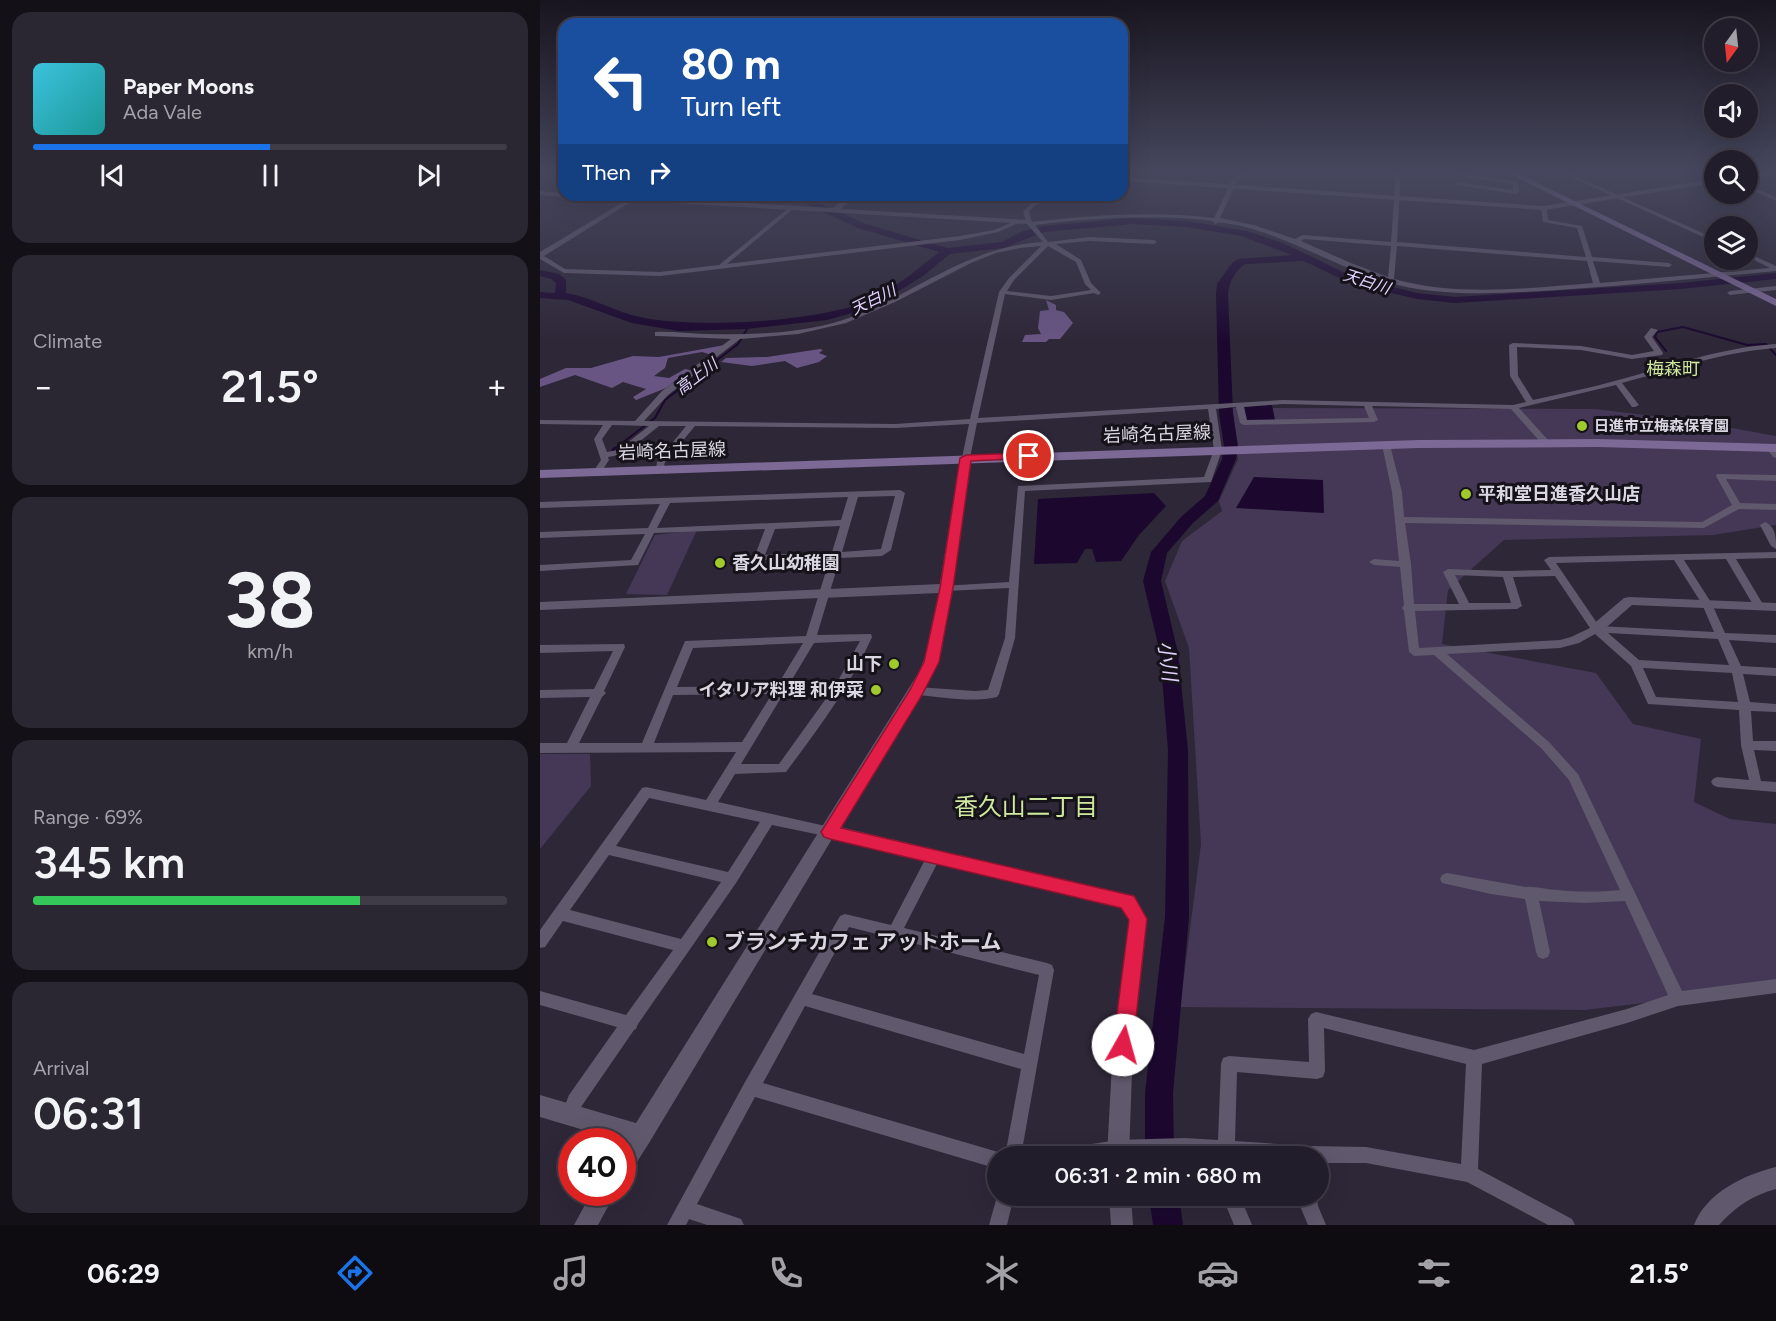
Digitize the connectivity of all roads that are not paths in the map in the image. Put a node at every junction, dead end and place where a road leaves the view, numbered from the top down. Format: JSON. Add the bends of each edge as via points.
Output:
{"nodes":[{"id":1,"x":583,"y":229,"type":"edge"},
{"id":2,"x":765,"y":229,"type":"edge"},
{"id":3,"x":1000,"y":229,"type":"edge"},
{"id":4,"x":1035,"y":229,"type":"edge"},
{"id":5,"x":1258,"y":229,"type":"edge"},
{"id":6,"x":1394,"y":229,"type":"edge"},
{"id":7,"x":1581,"y":229,"type":"edge"},
{"id":8,"x":1625,"y":229,"type":"edge"},
{"id":9,"x":1045,"y":242,"type":"junction"},
{"id":10,"x":1154,"y":242,"type":"dead end"},
{"id":11,"x":1295,"y":242,"type":"junction"},
{"id":12,"x":1392,"y":244,"type":"junction"},
{"id":13,"x":540,"y":255,"type":"edge"},
{"id":14,"x":1588,"y":259,"type":"junction"},
{"id":15,"x":1758,"y":260,"type":"edge"},
{"id":16,"x":1670,"y":265,"type":"dead end"},
{"id":17,"x":720,"y":266,"type":"junction"},
{"id":18,"x":1776,"y":269,"type":"edge"},
{"id":19,"x":1719,"y":275,"type":"junction"},
{"id":20,"x":1391,"y":281,"type":"junction"},
{"id":21,"x":1597,"y":285,"type":"junction"},
{"id":22,"x":1776,"y":288,"type":"edge"},
{"id":23,"x":1752,"y":291,"type":"junction"},
{"id":24,"x":1002,"y":292,"type":"junction"},
{"id":25,"x":1730,"y":293,"type":"dead end"},
{"id":26,"x":1776,"y":303,"type":"edge"},
{"id":27,"x":1654,"y":330,"type":"dead end"},
{"id":28,"x":658,"y":334,"type":"dead end"},
{"id":29,"x":742,"y":336,"type":"junction"},
{"id":30,"x":1775,"y":346,"type":"edge"},
{"id":31,"x":1617,"y":382,"type":"junction"},
{"id":32,"x":1531,"y":403,"type":"junction"},
{"id":33,"x":1236,"y":404,"type":"junction"},
{"id":34,"x":1367,"y":404,"type":"junction"},
{"id":35,"x":1635,"y":405,"type":"dead end"},
{"id":36,"x":1215,"y":406,"type":"junction"},
{"id":37,"x":1513,"y":407,"type":"junction"},
{"id":38,"x":540,"y":422,"type":"edge"},
{"id":39,"x":973,"y":422,"type":"junction"},
{"id":40,"x":609,"y":423,"type":"junction"},
{"id":41,"x":647,"y":424,"type":"junction"},
{"id":42,"x":692,"y":424,"type":"junction"},
{"id":43,"x":1546,"y":443,"type":"junction"},
{"id":44,"x":1386,"y":445,"type":"junction"},
{"id":45,"x":1221,"y":450,"type":"junction"},
{"id":46,"x":1774,"y":450,"type":"edge"},
{"id":47,"x":604,"y":455,"type":"junction"},
{"id":48,"x":966,"y":458,"type":"junction"},
{"id":49,"x":660,"y":469,"type":"junction"},
{"id":50,"x":597,"y":472,"type":"junction"},
{"id":51,"x":540,"y":474,"type":"edge"},
{"id":52,"x":1776,"y":478,"type":"edge"},
{"id":53,"x":854,"y":494,"type":"junction"},
{"id":54,"x":667,"y":500,"type":"junction"},
{"id":55,"x":540,"y":505,"type":"edge"},
{"id":56,"x":1737,"y":506,"type":"junction"},
{"id":57,"x":1776,"y":507,"type":"edge"},
{"id":58,"x":1400,"y":520,"type":"junction"},
{"id":59,"x":845,"y":523,"type":"junction"},
{"id":60,"x":1765,"y":525,"type":"dead end"},
{"id":61,"x":771,"y":526,"type":"junction"},
{"id":62,"x":651,"y":531,"type":"junction"},
{"id":63,"x":540,"y":535,"type":"edge"},
{"id":64,"x":1775,"y":540,"type":"edge"},
{"id":65,"x":835,"y":555,"type":"junction"},
{"id":66,"x":1729,"y":555,"type":"junction"},
{"id":67,"x":1776,"y":555,"type":"edge"},
{"id":68,"x":1677,"y":557,"type":"junction"},
{"id":69,"x":1374,"y":562,"type":"dead end"},
{"id":70,"x":1406,"y":564,"type":"junction"},
{"id":71,"x":540,"y":568,"type":"edge"},
{"id":72,"x":1558,"y":573,"type":"junction"},
{"id":73,"x":1507,"y":574,"type":"junction"},
{"id":74,"x":1013,"y":585,"type":"junction"},
{"id":75,"x":946,"y":588,"type":"junction"},
{"id":76,"x":824,"y":593,"type":"junction"},
{"id":77,"x":1707,"y":604,"type":"junction"},
{"id":78,"x":540,"y":606,"type":"edge"},
{"id":79,"x":1759,"y":606,"type":"junction"},
{"id":80,"x":1466,"y":607,"type":"junction"},
{"id":81,"x":1776,"y":607,"type":"edge"},
{"id":82,"x":1407,"y":608,"type":"junction"},
{"id":83,"x":1596,"y":629,"type":"junction"},
{"id":84,"x":1724,"y":637,"type":"junction"},
{"id":85,"x":1776,"y":639,"type":"edge"},
{"id":86,"x":810,"y":641,"type":"junction"},
{"id":87,"x":540,"y":649,"type":"edge"},
{"id":88,"x":1438,"y":652,"type":"junction"},
{"id":89,"x":1636,"y":664,"type":"junction"},
{"id":90,"x":1737,"y":670,"type":"junction"},
{"id":91,"x":1776,"y":672,"type":"edge"},
{"id":92,"x":780,"y":690,"type":"junction"},
{"id":93,"x":669,"y":691,"type":"junction"},
{"id":94,"x":917,"y":692,"type":"junction"},
{"id":95,"x":600,"y":693,"type":"junction"},
{"id":96,"x":540,"y":694,"type":"edge"},
{"id":97,"x":1745,"y":707,"type":"junction"},
{"id":98,"x":1776,"y":708,"type":"edge"},
{"id":99,"x":1747,"y":745,"type":"junction"},
{"id":100,"x":1776,"y":746,"type":"edge"},
{"id":101,"x":646,"y":747,"type":"junction"},
{"id":102,"x":745,"y":747,"type":"junction"},
{"id":103,"x":540,"y":748,"type":"edge"},
{"id":104,"x":571,"y":748,"type":"junction"},
{"id":105,"x":732,"y":769,"type":"junction"},
{"id":106,"x":1717,"y":782,"type":"dead end"},
{"id":107,"x":1756,"y":786,"type":"junction"},
{"id":108,"x":1776,"y":787,"type":"edge"},
{"id":109,"x":709,"y":806,"type":"junction"},
{"id":110,"x":769,"y":818,"type":"junction"},
{"id":111,"x":830,"y":832,"type":"junction"},
{"id":112,"x":607,"y":849,"type":"junction"},
{"id":113,"x":933,"y":858,"type":"junction"},
{"id":114,"x":731,"y":879,"type":"junction"},
{"id":115,"x":1447,"y":879,"type":"dead end"},
{"id":116,"x":1530,"y":892,"type":"junction"},
{"id":117,"x":1630,"y":896,"type":"junction"},
{"id":118,"x":561,"y":914,"type":"junction"},
{"id":119,"x":895,"y":932,"type":"junction"},
{"id":120,"x":540,"y":942,"type":"edge"},
{"id":121,"x":684,"y":946,"type":"junction"},
{"id":122,"x":1543,"y":952,"type":"dead end"},
{"id":123,"x":1776,"y":986,"type":"edge"},
{"id":124,"x":540,"y":998,"type":"edge"},
{"id":125,"x":801,"y":998,"type":"junction"},
{"id":126,"x":1678,"y":999,"type":"junction"},
{"id":127,"x":631,"y":1024,"type":"junction"},
{"id":128,"x":1474,"y":1058,"type":"junction"},
{"id":129,"x":1029,"y":1063,"type":"junction"},
{"id":130,"x":751,"y":1088,"type":"junction"},
{"id":131,"x":540,"y":1106,"type":"edge"},
{"id":132,"x":570,"y":1113,"type":"junction"},
{"id":133,"x":641,"y":1135,"type":"junction"},
{"id":134,"x":636,"y":1143,"type":"edge"},
{"id":135,"x":1015,"y":1146,"type":"edge"},
{"id":136,"x":1118,"y":1146,"type":"edge"},
{"id":137,"x":1226,"y":1146,"type":"edge"},
{"id":138,"x":1329,"y":1155,"type":"edge"},
{"id":139,"x":987,"y":1158,"type":"edge"},
{"id":140,"x":1470,"y":1174,"type":"junction"},
{"id":141,"x":1776,"y":1178,"type":"edge"},
{"id":142,"x":597,"y":1206,"type":"edge"},
{"id":143,"x":1003,"y":1206,"type":"edge"},
{"id":144,"x":1121,"y":1206,"type":"edge"},
{"id":145,"x":1235,"y":1206,"type":"edge"},
{"id":146,"x":1309,"y":1206,"type":"edge"},
{"id":147,"x":685,"y":1209,"type":"junction"},
{"id":148,"x":585,"y":1225,"type":"edge"},
{"id":149,"x":676,"y":1225,"type":"edge"},
{"id":150,"x":735,"y":1225,"type":"edge"},
{"id":151,"x":998,"y":1225,"type":"edge"},
{"id":152,"x":1122,"y":1225,"type":"edge"},
{"id":153,"x":1243,"y":1225,"type":"edge"},
{"id":154,"x":1317,"y":1225,"type":"edge"},
{"id":155,"x":1566,"y":1225,"type":"edge"},
{"id":156,"x":1705,"y":1225,"type":"edge"}],
"edges":[{"from":1,"to":13,"type":"street"},
{"from":2,"to":17,"type":"street"},
{"from":3,"to":17,"type":"street"},
{"from":4,"to":9,"type":"street"},
{"from":5,"to":11,"type":"street"},
{"from":6,"to":12,"type":"street"},
{"from":7,"to":14,"type":"street"},
{"from":8,"to":19,"type":"main road"},
{"from":9,"to":10,"type":"street","via":[[1089,238]]},
{"from":9,"to":24,"type":"street"},
{"from":9,"to":24,"type":"street","via":[[1079,261],[1088,284],[1097,292],[1051,298]]},
{"from":9,"to":29,"type":"street","via":[[1006,250],[952,269],[887,305],[844,321]]},
{"from":11,"to":12,"type":"street","via":[[1304,237]]},
{"from":11,"to":20,"type":"street"},
{"from":12,"to":14,"type":"street"},
{"from":12,"to":20,"type":"street"},
{"from":13,"to":17,"type":"street","via":[[564,271],[660,274]]},
{"from":14,"to":16,"type":"street"},
{"from":14,"to":21,"type":"street"},
{"from":15,"to":18,"type":"street"},
{"from":18,"to":19,"type":"street"},
{"from":19,"to":21,"type":"street"},
{"from":19,"to":23,"type":"main road"},
{"from":20,"to":21,"type":"street","via":[[1461,290]]},
{"from":22,"to":23,"type":"street"},
{"from":23,"to":25,"type":"street"},
{"from":23,"to":26,"type":"main road"},
{"from":24,"to":39,"type":"street"},
{"from":27,"to":32,"type":"street","via":[[1648,337],[1659,352],[1632,357],[1581,348],[1513,345],[1515,376]]},
{"from":28,"to":29,"type":"street"},
{"from":29,"to":41,"type":"street","via":[[665,393]]},
{"from":30,"to":31,"type":"street","via":[[1698,359]]},
{"from":31,"to":32,"type":"street"},
{"from":31,"to":35,"type":"street"},
{"from":32,"to":37,"type":"street"},
{"from":33,"to":34,"type":"street"},
{"from":33,"to":34,"type":"street","via":[[1245,423],[1374,420]]},
{"from":33,"to":36,"type":"street"},
{"from":34,"to":37,"type":"street"},
{"from":36,"to":39,"type":"street"},
{"from":36,"to":45,"type":"street"},
{"from":37,"to":43,"type":"street"},
{"from":38,"to":40,"type":"street"},
{"from":39,"to":42,"type":"street","via":[[895,426]]},
{"from":39,"to":48,"type":"street"},
{"from":40,"to":41,"type":"street"},
{"from":40,"to":47,"type":"street","via":[[598,439]]},
{"from":41,"to":42,"type":"street"},
{"from":41,"to":47,"type":"street","via":[[621,452]]},
{"from":42,"to":49,"type":"street","via":[[661,462]]},
{"from":43,"to":44,"type":"main road","name":"岩崎名古屋線"},
{"from":43,"to":46,"type":"main road","name":"岩崎名古屋線"},
{"from":44,"to":45,"type":"main road","name":"岩崎名古屋線"},
{"from":44,"to":58,"type":"street"},
{"from":45,"to":48,"type":"main road","name":"岩崎名古屋線"},
{"from":45,"to":74,"type":"street","via":[[1208,480],[1021,488]]},
{"from":47,"to":50,"type":"street"},
{"from":48,"to":49,"type":"main road","name":"岩崎名古屋線"},
{"from":48,"to":75,"type":"street"},
{"from":49,"to":50,"type":"main road","name":"岩崎名古屋線"},
{"from":50,"to":51,"type":"main road","name":"岩崎名古屋線"},
{"from":52,"to":56,"type":"street","via":[[1720,476]]},
{"from":53,"to":54,"type":"street"},
{"from":53,"to":59,"type":"street"},
{"from":53,"to":65,"type":"street","via":[[900,493],[886,550]]},
{"from":54,"to":55,"type":"street"},
{"from":54,"to":62,"type":"street"},
{"from":56,"to":57,"type":"street"},
{"from":56,"to":58,"type":"street","via":[[1704,525]]},
{"from":58,"to":70,"type":"street"},
{"from":59,"to":61,"type":"street"},
{"from":59,"to":65,"type":"street"},
{"from":60,"to":64,"type":"street"},
{"from":61,"to":62,"type":"street"},
{"from":61,"to":65,"type":"street","via":[[759,558]]},
{"from":62,"to":63,"type":"street"},
{"from":62,"to":71,"type":"street","via":[[634,563]]},
{"from":65,"to":76,"type":"street"},
{"from":66,"to":67,"type":"street"},
{"from":66,"to":68,"type":"street"},
{"from":66,"to":79,"type":"street"},
{"from":68,"to":72,"type":"street","via":[[1549,560]]},
{"from":68,"to":77,"type":"street"},
{"from":69,"to":70,"type":"street"},
{"from":70,"to":82,"type":"street"},
{"from":72,"to":73,"type":"street"},
{"from":72,"to":83,"type":"street"},
{"from":73,"to":80,"type":"street","via":[[1517,606]]},
{"from":73,"to":80,"type":"street","via":[[1448,572]]},
{"from":74,"to":75,"type":"street"},
{"from":74,"to":94,"type":"street","via":[[1008,646],[993,693]]},
{"from":75,"to":76,"type":"street"},
{"from":75,"to":94,"type":"street","via":[[935,649]]},
{"from":76,"to":78,"type":"street"},
{"from":76,"to":86,"type":"street"},
{"from":77,"to":79,"type":"street"},
{"from":77,"to":83,"type":"street","via":[[1629,601]]},
{"from":77,"to":84,"type":"street"},
{"from":79,"to":81,"type":"street"},
{"from":80,"to":82,"type":"street"},
{"from":82,"to":88,"type":"street","via":[[1414,652]]},
{"from":83,"to":84,"type":"street"},
{"from":83,"to":88,"type":"street","via":[[1560,644]]},
{"from":83,"to":89,"type":"street"},
{"from":84,"to":85,"type":"street"},
{"from":84,"to":90,"type":"street"},
{"from":86,"to":92,"type":"street"},
{"from":86,"to":93,"type":"street","via":[[689,644]]},
{"from":86,"to":105,"type":"street","via":[[867,638],[856,665],[783,769]]},
{"from":87,"to":95,"type":"street","via":[[620,648]]},
{"from":88,"to":117,"type":"street","via":[[1545,745],[1574,777]]},
{"from":89,"to":90,"type":"street"},
{"from":89,"to":97,"type":"street","via":[[1652,701]]},
{"from":90,"to":91,"type":"street"},
{"from":90,"to":97,"type":"street"},
{"from":92,"to":93,"type":"street"},
{"from":92,"to":102,"type":"street"},
{"from":93,"to":101,"type":"street"},
{"from":94,"to":111,"type":"street"},
{"from":95,"to":96,"type":"street"},
{"from":95,"to":104,"type":"street"},
{"from":97,"to":98,"type":"street"},
{"from":97,"to":99,"type":"street"},
{"from":99,"to":100,"type":"street"},
{"from":99,"to":107,"type":"street"},
{"from":101,"to":102,"type":"street"},
{"from":101,"to":104,"type":"street"},
{"from":102,"to":105,"type":"street"},
{"from":103,"to":104,"type":"street"},
{"from":105,"to":109,"type":"street"},
{"from":106,"to":107,"type":"street"},
{"from":107,"to":108,"type":"street"},
{"from":109,"to":110,"type":"street"},
{"from":109,"to":112,"type":"street","via":[[646,792]]},
{"from":110,"to":111,"type":"street"},
{"from":110,"to":114,"type":"street"},
{"from":111,"to":113,"type":"street"},
{"from":111,"to":133,"type":"street"},
{"from":112,"to":114,"type":"street"},
{"from":112,"to":118,"type":"street"},
{"from":113,"to":119,"type":"street"},
{"from":113,"to":136,"type":"street","via":[[1127,902],[1138,919],[1123,1045]]},
{"from":114,"to":121,"type":"street"},
{"from":115,"to":116,"type":"street","via":[[1493,891]]},
{"from":116,"to":117,"type":"street","via":[[1601,898]]},
{"from":116,"to":122,"type":"street"},
{"from":117,"to":126,"type":"street"},
{"from":118,"to":120,"type":"street"},
{"from":118,"to":121,"type":"street"},
{"from":119,"to":125,"type":"street","via":[[845,920]]},
{"from":119,"to":129,"type":"street","via":[[1047,970]]},
{"from":121,"to":127,"type":"street"},
{"from":123,"to":126,"type":"street"},
{"from":124,"to":127,"type":"street"},
{"from":125,"to":129,"type":"street"},
{"from":125,"to":130,"type":"street"},
{"from":126,"to":128,"type":"street"},
{"from":127,"to":132,"type":"street"},
{"from":128,"to":137,"type":"street","via":[[1316,1019],[1317,1071],[1229,1064]]},
{"from":128,"to":140,"type":"street"},
{"from":129,"to":135,"type":"street"},
{"from":130,"to":139,"type":"street"},
{"from":130,"to":147,"type":"street"},
{"from":131,"to":132,"type":"street"},
{"from":132,"to":133,"type":"street","via":[[603,1127]]},
{"from":133,"to":134,"type":"street"},
{"from":138,"to":140,"type":"street","via":[[1366,1155]]},
{"from":140,"to":155,"type":"street"},
{"from":141,"to":156,"type":"street","via":[[1729,1198]]},
{"from":142,"to":148,"type":"street"},
{"from":143,"to":151,"type":"street"},
{"from":144,"to":152,"type":"street"},
{"from":145,"to":153,"type":"street"},
{"from":146,"to":154,"type":"street"},
{"from":147,"to":149,"type":"street"},
{"from":147,"to":150,"type":"street"}]}
